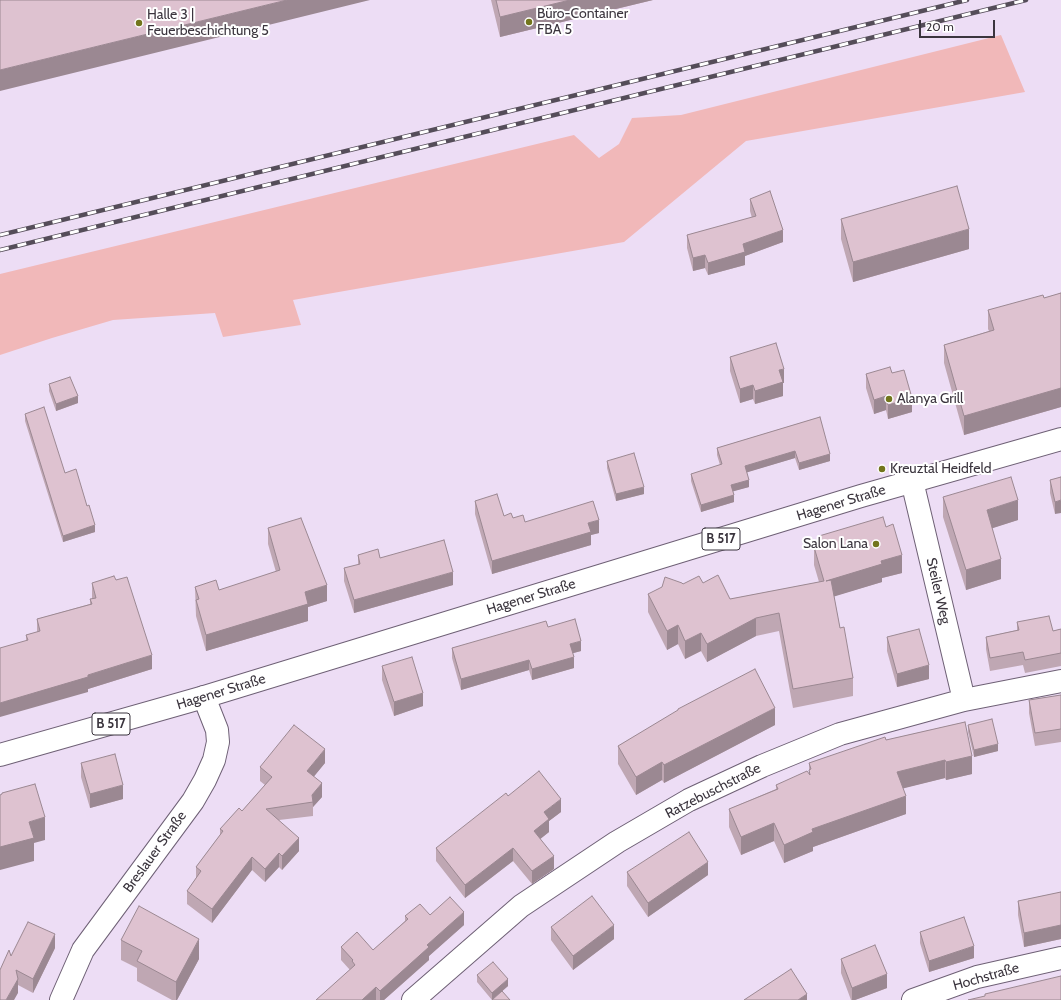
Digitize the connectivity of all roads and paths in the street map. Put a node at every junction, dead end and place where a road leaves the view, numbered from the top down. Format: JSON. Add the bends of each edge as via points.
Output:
{"nodes":[{"id":1,"x":1061,"y":439,"type":"edge"},
{"id":2,"x":912,"y":481,"type":"junction"},
{"id":3,"x":1061,"y":681,"type":"edge"},
{"id":4,"x":204,"y":697,"type":"junction"},
{"id":5,"x":964,"y":700,"type":"junction"},
{"id":6,"x":0,"y":755,"type":"edge"},
{"id":7,"x":1061,"y":958,"type":"edge"},
{"id":8,"x":61,"y":1000,"type":"edge"},
{"id":9,"x":413,"y":1000,"type":"edge"},
{"id":10,"x":913,"y":1000,"type":"edge"}],
"edges":[{"from":1,"to":2,"type":"street","name":"Hagener Straße","number":"B 517"},
{"from":2,"to":4,"type":"street","name":"Hagener Straße","number":"B 517"},
{"from":2,"to":5,"type":"street","name":"Steiler Weg"},
{"from":3,"to":5,"type":"street","name":"Ratzebuschstraße"},
{"from":4,"to":6,"type":"street","name":"Hagener Straße","number":"B 517"},
{"from":4,"to":8,"type":"street","name":"Breslauer Straße","via":[[217,730],[218,742],[214,760],[205,780],[193,801],[83,950]]},
{"from":5,"to":9,"type":"street","name":"Ratzebuschstraße","via":[[840,734],[689,800],[617,842],[521,906]]},
{"from":7,"to":10,"type":"street","name":"Hochstraße","via":[[977,976]]}]}
